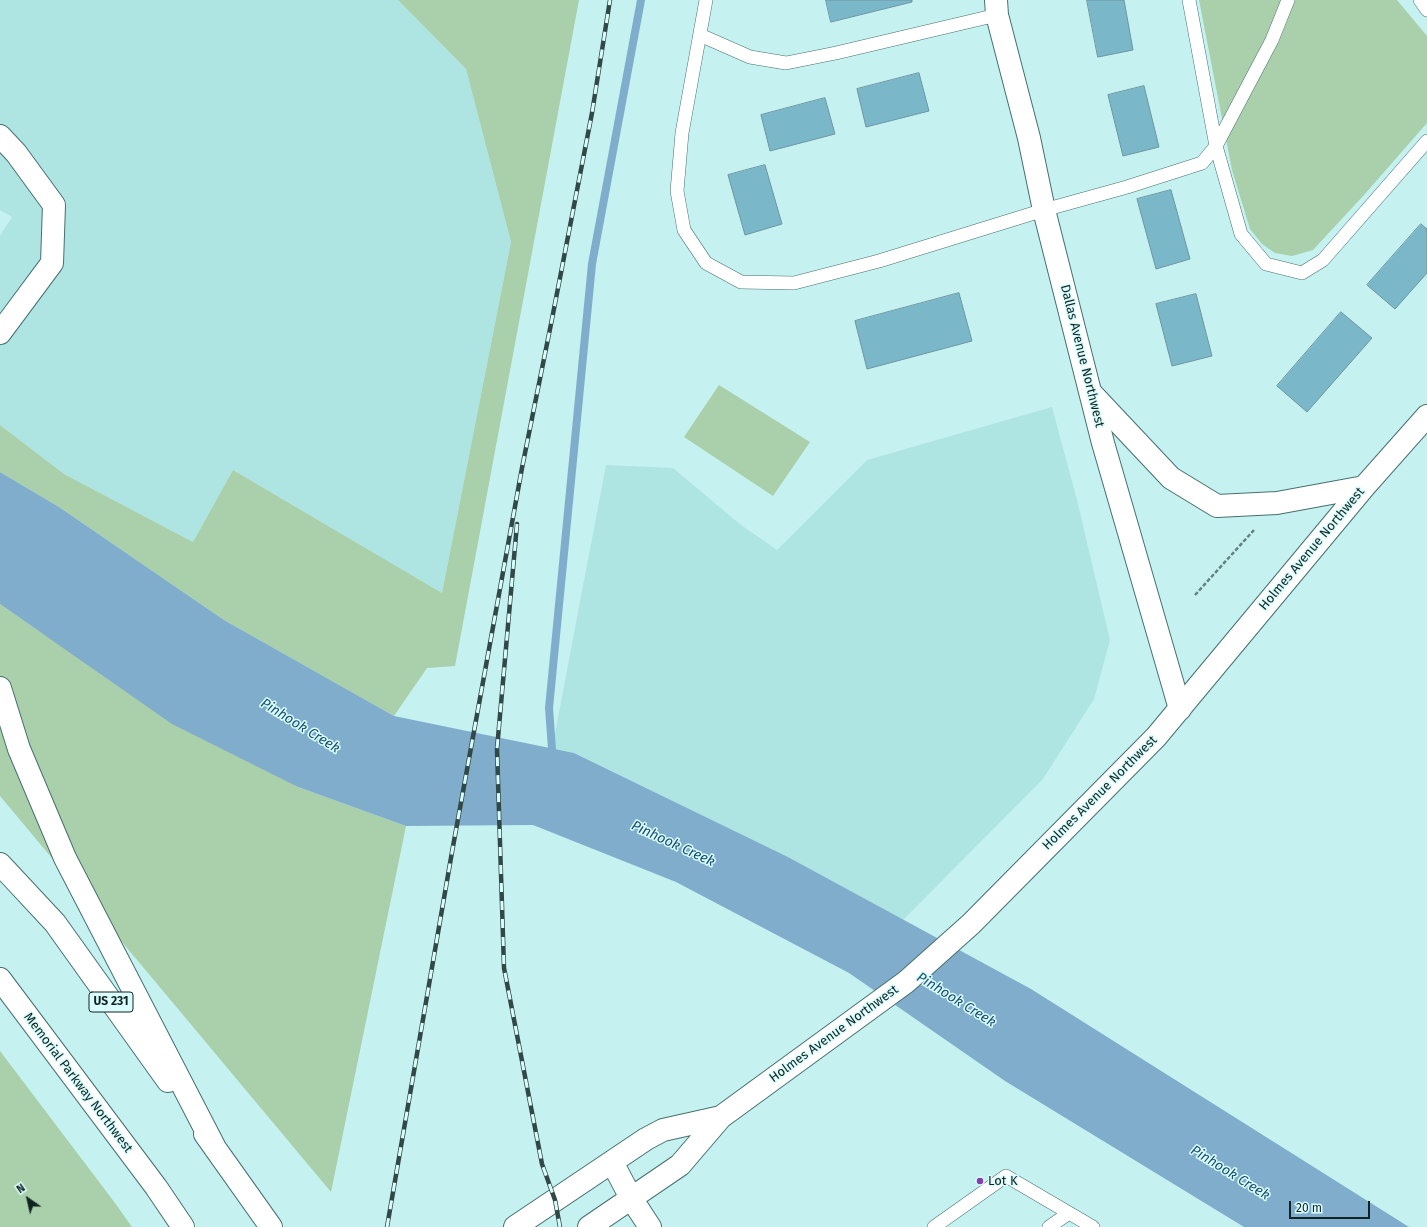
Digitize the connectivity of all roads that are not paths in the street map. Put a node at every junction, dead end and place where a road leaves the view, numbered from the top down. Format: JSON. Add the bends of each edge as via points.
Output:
{"nodes":[{"id":1,"x":706,"y":0,"type":"edge"},
{"id":2,"x":1189,"y":0,"type":"edge"},
{"id":3,"x":1288,"y":0,"type":"edge"},
{"id":4,"x":1420,"y":0,"type":"edge"},
{"id":5,"x":996,"y":7,"type":"edge"},
{"id":6,"x":1427,"y":10,"type":"edge"},
{"id":7,"x":700,"y":35,"type":"junction"},
{"id":8,"x":0,"y":136,"type":"edge"},
{"id":9,"x":1427,"y":141,"type":"edge"},
{"id":10,"x":1216,"y":146,"type":"junction"},
{"id":11,"x":1044,"y":210,"type":"junction"},
{"id":12,"x":0,"y":333,"type":"edge"},
{"id":13,"x":1091,"y":393,"type":"junction"},
{"id":14,"x":1427,"y":416,"type":"edge"},
{"id":15,"x":1364,"y":487,"type":"junction"},
{"id":16,"x":0,"y":688,"type":"edge"},
{"id":17,"x":1180,"y":709,"type":"junction"},
{"id":18,"x":0,"y":864,"type":"edge"},
{"id":19,"x":0,"y":979,"type":"edge"},
{"id":20,"x":721,"y":1117,"type":"junction"},
{"id":21,"x":214,"y":1146,"type":"junction"},
{"id":22,"x":612,"y":1162,"type":"junction"},
{"id":23,"x":631,"y":1198,"type":"junction"},
{"id":24,"x":1069,"y":1213,"type":"junction"},
{"id":25,"x":183,"y":1227,"type":"edge"},
{"id":26,"x":271,"y":1227,"type":"edge"},
{"id":27,"x":515,"y":1227,"type":"edge"},
{"id":28,"x":589,"y":1227,"type":"edge"},
{"id":29,"x":650,"y":1227,"type":"edge"},
{"id":30,"x":934,"y":1227,"type":"edge"},
{"id":31,"x":1050,"y":1227,"type":"edge"},
{"id":32,"x":1093,"y":1227,"type":"edge"}],
"edges":[{"from":1,"to":7,"type":"lane"},
{"from":2,"to":10,"type":"lane"},
{"from":3,"to":10,"type":"lane","via":[[1272,40]]},
{"from":4,"to":6,"type":"lane"},
{"from":5,"to":7,"type":"lane","via":[[836,53],[786,63],[750,57]]},
{"from":5,"to":11,"type":"main road","name":"Dallas Avenue Northwest"},
{"from":7,"to":11,"type":"lane","via":[[682,133],[677,191],[684,230],[706,263],[741,282],[794,283],[879,261]]},
{"from":8,"to":12,"type":"main road","via":[[16,153],[54,205],[52,264]]},
{"from":9,"to":10,"type":"lane","via":[[1323,260],[1302,273],[1266,264],[1241,234]]},
{"from":10,"to":11,"type":"lane","via":[[1202,162],[1127,187]]},
{"from":11,"to":13,"type":"main road","name":"Dallas Avenue Northwest"},
{"from":13,"to":15,"type":"main road","via":[[1171,478],[1217,506],[1277,503]]},
{"from":13,"to":17,"type":"main road","name":"Dallas Avenue Northwest","via":[[1103,443]]},
{"from":14,"to":15,"type":"main road","name":"Holmes Avenue Northwest"},
{"from":15,"to":17,"type":"main road","name":"Holmes Avenue Northwest"},
{"from":16,"to":21,"type":"main road","via":[[19,749],[65,858]]},
{"from":17,"to":20,"type":"main road","name":"Holmes Avenue Northwest","via":[[1156,737],[971,924],[906,982]]},
{"from":18,"to":21,"type":"main road","number":"US 231","via":[[56,923]]},
{"from":19,"to":25,"type":"main road","name":"Memorial Parkway Northwest","via":[[156,1187]]},
{"from":20,"to":22,"type":"main road","name":"Holmes Avenue Northwest","via":[[664,1130]]},
{"from":20,"to":23,"type":"main road","name":"Holmes Avenue Northwest","via":[[680,1165]]},
{"from":21,"to":26,"type":"main road","number":"US 231"},
{"from":22,"to":23,"type":"main road"},
{"from":22,"to":27,"type":"main road","name":"Holmes Avenue Northwest"},
{"from":23,"to":28,"type":"main road","name":"Holmes Avenue Northwest"},
{"from":23,"to":29,"type":"main road"},
{"from":24,"to":30,"type":"lane","via":[[1006,1176]]},
{"from":24,"to":31,"type":"lane"},
{"from":24,"to":32,"type":"lane"}]}
